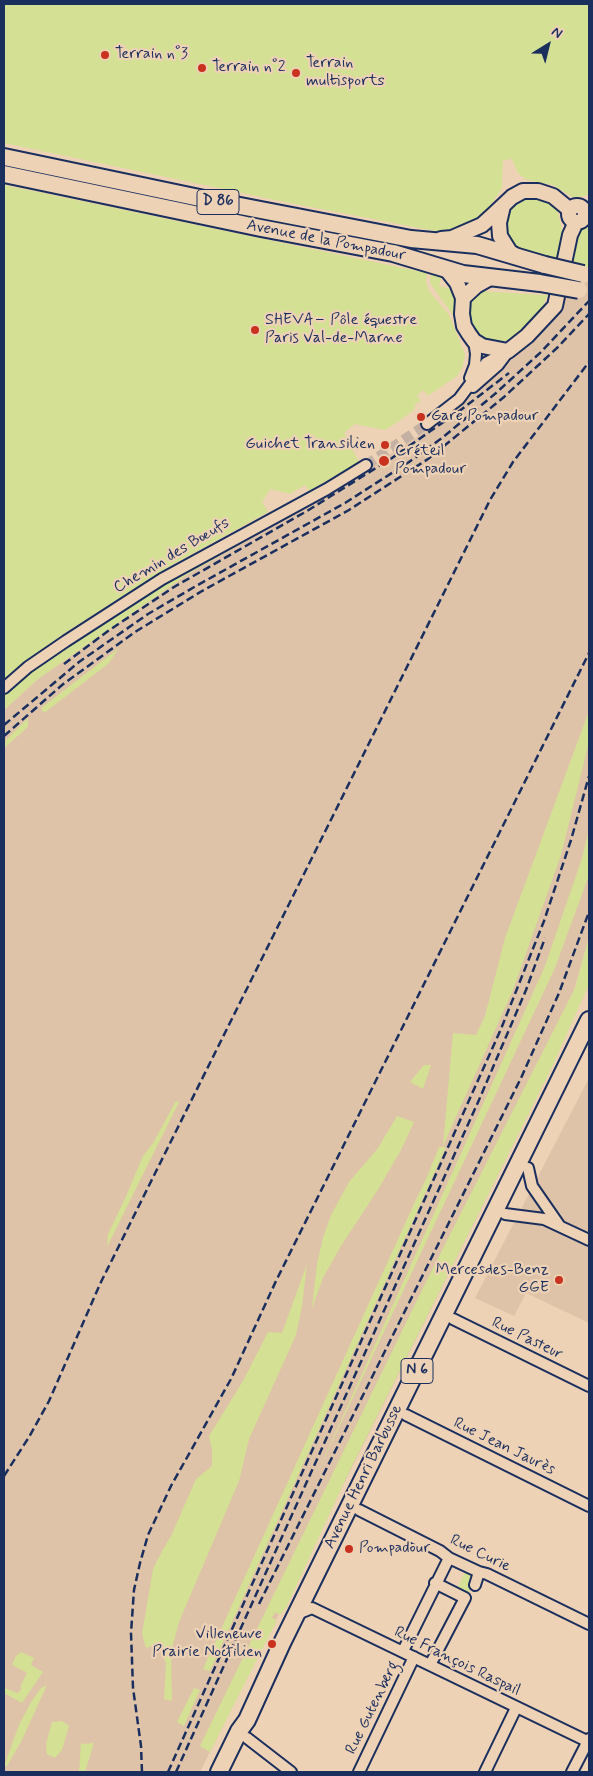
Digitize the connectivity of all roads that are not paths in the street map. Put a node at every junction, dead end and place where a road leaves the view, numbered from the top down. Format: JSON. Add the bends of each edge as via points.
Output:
{"nodes":[{"id":1,"x":4,"y":157,"type":"edge"},
{"id":2,"x":4,"y":174,"type":"edge"},
{"id":3,"x":503,"y":205,"type":"junction"},
{"id":4,"x":580,"y":213,"type":"edge"},
{"id":5,"x":433,"y":240,"type":"junction"},
{"id":6,"x":524,"y":261,"type":"junction"},
{"id":7,"x":446,"y":269,"type":"junction"},
{"id":8,"x":589,"y":275,"type":"edge"},
{"id":9,"x":492,"y":278,"type":"junction"},
{"id":10,"x":589,"y":292,"type":"edge"},
{"id":11,"x":463,"y":298,"type":"junction"},
{"id":12,"x":474,"y":341,"type":"junction"},
{"id":13,"x":508,"y":351,"type":"junction"},
{"id":14,"x":464,"y":393,"type":"junction"},
{"id":15,"x":427,"y":424,"type":"tunnel mouth"},
{"id":16,"x":366,"y":465,"type":"tunnel mouth"},
{"id":17,"x":4,"y":688,"type":"edge"},
{"id":18,"x":589,"y":1020,"type":"edge"},
{"id":19,"x":589,"y":1046,"type":"edge"},
{"id":20,"x":528,"y":1168,"type":"junction"},
{"id":21,"x":505,"y":1214,"type":"junction"},
{"id":22,"x":560,"y":1225,"type":"junction"},
{"id":23,"x":589,"y":1240,"type":"edge"},
{"id":24,"x":453,"y":1319,"type":"junction"},
{"id":25,"x":589,"y":1386,"type":"edge"},
{"id":26,"x":406,"y":1415,"type":"junction"},
{"id":27,"x":589,"y":1506,"type":"edge"},
{"id":28,"x":359,"y":1510,"type":"junction"},
{"id":29,"x":449,"y":1558,"type":"junction"},
{"id":30,"x":479,"y":1572,"type":"junction"},
{"id":31,"x":436,"y":1583,"type":"junction"},
{"id":32,"x":475,"y":1585,"type":"dead end"},
{"id":33,"x":304,"y":1611,"type":"junction"},
{"id":34,"x":589,"y":1624,"type":"edge"},
{"id":35,"x":403,"y":1651,"type":"junction"},
{"id":36,"x":414,"y":1657,"type":"junction"},
{"id":37,"x":430,"y":1665,"type":"junction"},
{"id":38,"x":516,"y":1708,"type":"junction"},
{"id":39,"x":247,"y":1720,"type":"junction"},
{"id":40,"x":247,"y":1738,"type":"junction"},
{"id":41,"x":589,"y":1741,"type":"edge"},
{"id":42,"x":218,"y":1772,"type":"edge"},
{"id":43,"x":230,"y":1772,"type":"edge"},
{"id":44,"x":291,"y":1772,"type":"edge"},
{"id":45,"x":359,"y":1772,"type":"edge"},
{"id":46,"x":485,"y":1772,"type":"edge"},
{"id":47,"x":572,"y":1772,"type":"edge"}],
"edges":[{"from":1,"to":5,"type":"main road","name":"Avenue de la Pompadour","number":"D 86","via":[[218,202],[412,239]]},
{"from":2,"to":7,"type":"main road","name":"Avenue de la Pompadour","number":"D 86","via":[[393,253]]},
{"from":3,"to":4,"type":"street","via":[[516,194],[530,190],[553,196]]},
{"from":3,"to":5,"type":"street","via":[[482,224],[464,234]]},
{"from":3,"to":6,"type":"street","via":[[500,236],[510,252]]},
{"from":4,"to":13,"type":"street","via":[[570,235],[555,306]]},
{"from":5,"to":6,"type":"main road","name":"Avenue de la Pompadour","number":"D 86","via":[[477,245]]},
{"from":6,"to":8,"type":"main road","name":"Avenue de la Pompadour","number":"D 86","bridge":true},
{"from":7,"to":9,"type":"main road","name":"Avenue de la Pompadour","number":"D 86"},
{"from":7,"to":11,"type":"street"},
{"from":9,"to":10,"type":"main road","name":"Avenue de la Pompadour","number":"D 86","bridge":true},
{"from":9,"to":11,"type":"street"},
{"from":11,"to":12,"type":"street","via":[[464,326]]},
{"from":12,"to":13,"type":"street","via":[[488,348]]},
{"from":12,"to":14,"type":"street","via":[[475,365]]},
{"from":13,"to":14,"type":"street","via":[[498,365]]},
{"from":14,"to":15,"type":"street"},
{"from":16,"to":17,"type":"street","name":"Chemin des Bœufs","via":[[162,579],[28,667]]},
{"from":18,"to":33,"type":"main road","name":"Avenue Henri Barbusse","number":"N 6"},
{"from":19,"to":20,"type":"main road","name":"Avenue Henri Barbusse","number":"N 6"},
{"from":20,"to":21,"type":"main road","name":"Avenue Henri Barbusse","number":"N 6"},
{"from":20,"to":22,"type":"street","via":[[532,1186]]},
{"from":21,"to":22,"type":"street","via":[[544,1219]]},
{"from":21,"to":24,"type":"main road","name":"Avenue Henri Barbusse","number":"N 6"},
{"from":22,"to":23,"type":"street"},
{"from":24,"to":25,"type":"street","name":"Rue Pasteur"},
{"from":24,"to":26,"type":"main road","name":"Avenue Henri Barbusse","number":"N 6"},
{"from":26,"to":27,"type":"street","name":"Rue Jean Jaurès"},
{"from":26,"to":28,"type":"main road","name":"Avenue Henri Barbusse","number":"N 6"},
{"from":28,"to":29,"type":"street","name":"Rue Curie"},
{"from":28,"to":33,"type":"main road","name":"Avenue Henri Barbusse","number":"N 6"},
{"from":29,"to":30,"type":"street","name":"Rue Curie"},
{"from":29,"to":31,"type":"street"},
{"from":30,"to":32,"type":"street"},
{"from":30,"to":34,"type":"street","name":"Rue Curie"},
{"from":31,"to":35,"type":"street"},
{"from":31,"to":37,"type":"street","via":[[464,1598]]},
{"from":33,"to":35,"type":"street","name":"Rue François Raspail"},
{"from":33,"to":39,"type":"main road","name":"Avenue Henri Barbusse","number":"N 6"},
{"from":33,"to":40,"type":"main road","name":"Avenue Henri Barbusse","number":"N 6"},
{"from":35,"to":36,"type":"street","name":"Rue François Raspail"},
{"from":36,"to":37,"type":"street","name":"Rue François Raspail"},
{"from":36,"to":45,"type":"street","name":"Rue Gutenberg"},
{"from":37,"to":38,"type":"street","name":"Rue François Raspail"},
{"from":38,"to":41,"type":"street","name":"Rue François Raspail"},
{"from":38,"to":46,"type":"street"},
{"from":39,"to":40,"type":"main road"},
{"from":39,"to":42,"type":"main road","name":"Avenue Henri Barbusse","number":"N 6"},
{"from":40,"to":43,"type":"main road","name":"Avenue Henri Barbusse","number":"N 6"},
{"from":40,"to":44,"type":"street"},
{"from":41,"to":47,"type":"street"}]}
